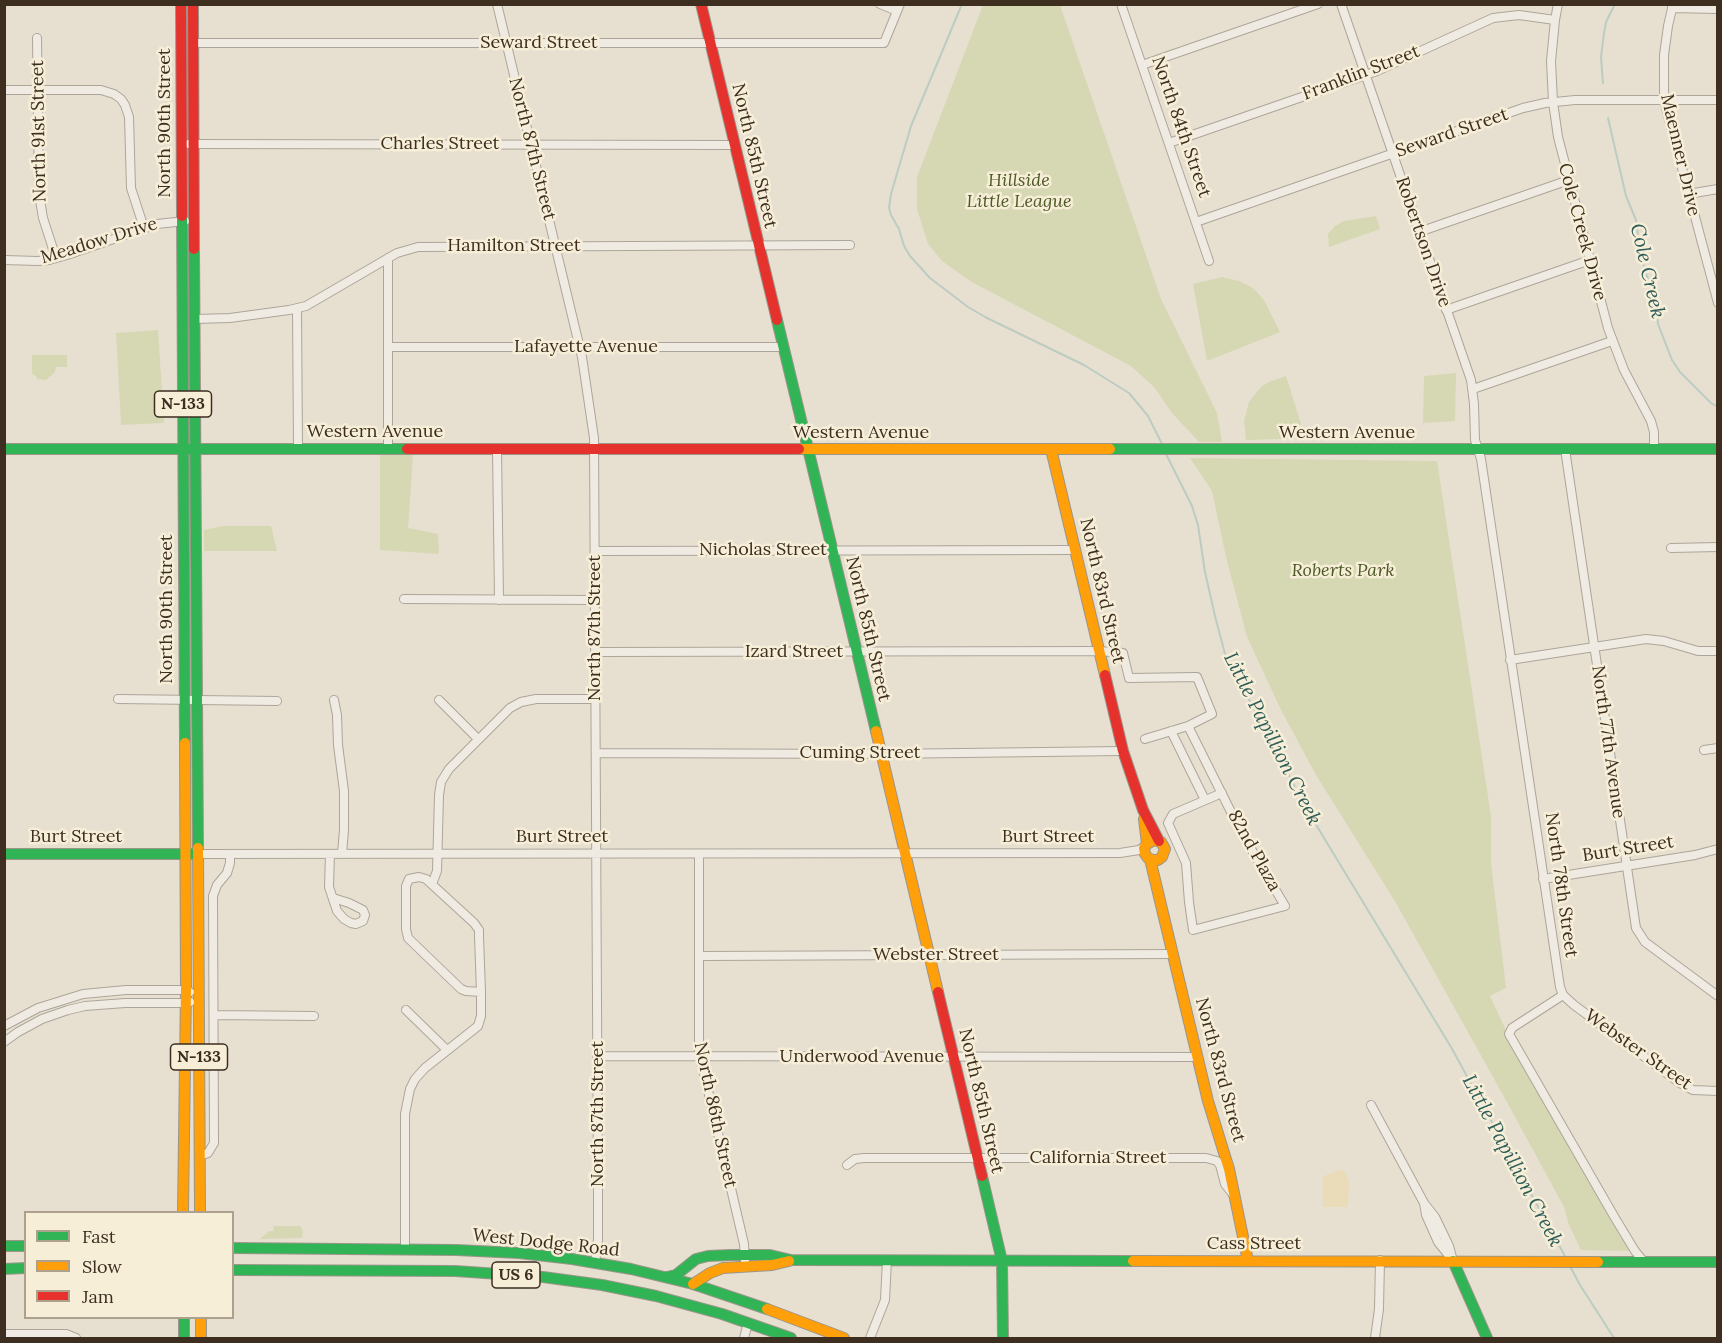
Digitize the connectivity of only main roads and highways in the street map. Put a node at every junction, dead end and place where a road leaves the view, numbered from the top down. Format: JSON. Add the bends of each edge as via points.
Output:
{"nodes":[{"id":1,"x":181,"y":4,"type":"edge"},
{"id":2,"x":193,"y":4,"type":"edge"},
{"id":3,"x":701,"y":4,"type":"edge"},
{"id":4,"x":1051,"y":448,"type":"junction"},
{"id":5,"x":4,"y":449,"type":"edge"},
{"id":6,"x":183,"y":449,"type":"junction"},
{"id":7,"x":196,"y":449,"type":"junction"},
{"id":8,"x":808,"y":449,"type":"junction"},
{"id":9,"x":1718,"y":449,"type":"edge"},
{"id":10,"x":1143,"y":810,"type":"junction"},
{"id":11,"x":1156,"y":853,"type":"junction"},
{"id":12,"x":4,"y":854,"type":"edge"},
{"id":13,"x":185,"y":854,"type":"junction"},
{"id":14,"x":198,"y":854,"type":"junction"},
{"id":15,"x":183,"y":1211,"type":"edge"},
{"id":16,"x":200,"y":1211,"type":"edge"},
{"id":17,"x":4,"y":1246,"type":"edge"},
{"id":18,"x":24,"y":1246,"type":"edge"},
{"id":19,"x":234,"y":1248,"type":"edge"},
{"id":20,"x":745,"y":1260,"type":"junction"},
{"id":21,"x":1248,"y":1260,"type":"junction"},
{"id":22,"x":1002,"y":1261,"type":"junction"},
{"id":23,"x":1453,"y":1261,"type":"junction"},
{"id":24,"x":1718,"y":1262,"type":"edge"},
{"id":25,"x":4,"y":1269,"type":"edge"},
{"id":26,"x":24,"y":1269,"type":"edge"},
{"id":27,"x":234,"y":1270,"type":"edge"},
{"id":28,"x":667,"y":1277,"type":"junction"},
{"id":29,"x":693,"y":1284,"type":"junction"},
{"id":30,"x":643,"y":1293,"type":"junction"},
{"id":31,"x":184,"y":1319,"type":"edge"},
{"id":32,"x":201,"y":1319,"type":"edge"},
{"id":33,"x":184,"y":1338,"type":"edge"},
{"id":34,"x":201,"y":1338,"type":"edge"},
{"id":35,"x":791,"y":1338,"type":"edge"},
{"id":36,"x":844,"y":1338,"type":"edge"},
{"id":37,"x":1003,"y":1338,"type":"edge"},
{"id":38,"x":1487,"y":1338,"type":"edge"}],
"edges":[{"from":1,"to":6,"type":"main road","name":"North 90th Street","number":"N-133"},
{"from":2,"to":7,"type":"main road","name":"North 90th Street","number":"N-133"},
{"from":3,"to":8,"type":"main road","name":"North 85th Street"},
{"from":4,"to":8,"type":"main road","name":"Western Avenue"},
{"from":4,"to":9,"type":"main road","name":"Western Avenue"},
{"from":4,"to":10,"type":"main road","name":"North 83rd Street","via":[[1123,751]]},
{"from":5,"to":6,"type":"main road","name":"Western Avenue"},
{"from":6,"to":7,"type":"main road","name":"Western Avenue"},
{"from":6,"to":13,"type":"main road","name":"North 90th Street","number":"N-133"},
{"from":7,"to":8,"type":"main road","name":"Western Avenue"},
{"from":7,"to":14,"type":"main road","name":"North 90th Street","number":"N-133"},
{"from":8,"to":22,"type":"main road","name":"North 85th Street"},
{"from":10,"to":11,"type":"main road","name":"North 83rd Street"},
{"from":10,"to":11,"type":"main road","name":"North 83rd Street","via":[[1146,845],[1151,840]]},
{"from":11,"to":21,"type":"main road","name":"North 83rd Street","via":[[1157,888]]},
{"from":12,"to":13,"type":"main road","name":"Burt Street"},
{"from":13,"to":14,"type":"main road","name":"Burt Street"},
{"from":13,"to":15,"type":"main road","name":"North 90th Street","number":"N-133"},
{"from":14,"to":16,"type":"main road","name":"North 90th Street","number":"N-133"},
{"from":17,"to":18,"type":"main road"},
{"from":19,"to":28,"type":"main road","name":"West Dodge Road","number":"US 6","via":[[519,1253]]},
{"from":20,"to":22,"type":"main road","name":"Cass Street","via":[[772,1265],[791,1260]]},
{"from":20,"to":28,"type":"main road","name":"Cass Street","via":[[712,1255],[699,1258]]},
{"from":20,"to":29,"type":"main road","name":"Cass Street","via":[[714,1271]]},
{"from":21,"to":22,"type":"main road","name":"Cass Street"},
{"from":21,"to":23,"type":"main road","name":"Cass Street"},
{"from":22,"to":37,"type":"main road"},
{"from":23,"to":24,"type":"main road","name":"Cass Street"},
{"from":23,"to":38,"type":"main road"},
{"from":25,"to":26,"type":"main road"},
{"from":27,"to":30,"type":"main road","name":"West Dodge Road","number":"US 6","via":[[502,1273]]},
{"from":28,"to":29,"type":"main road","name":"West Dodge Road","number":"US 6"},
{"from":29,"to":30,"type":"main road","name":"Cass Street","via":[[680,1291]]},
{"from":29,"to":36,"type":"main road","name":"West Dodge Road","number":"US 6"},
{"from":30,"to":35,"type":"main road","name":"West Dodge Road","number":"US 6"},
{"from":31,"to":33,"type":"main road"},
{"from":32,"to":34,"type":"main road"}]}
